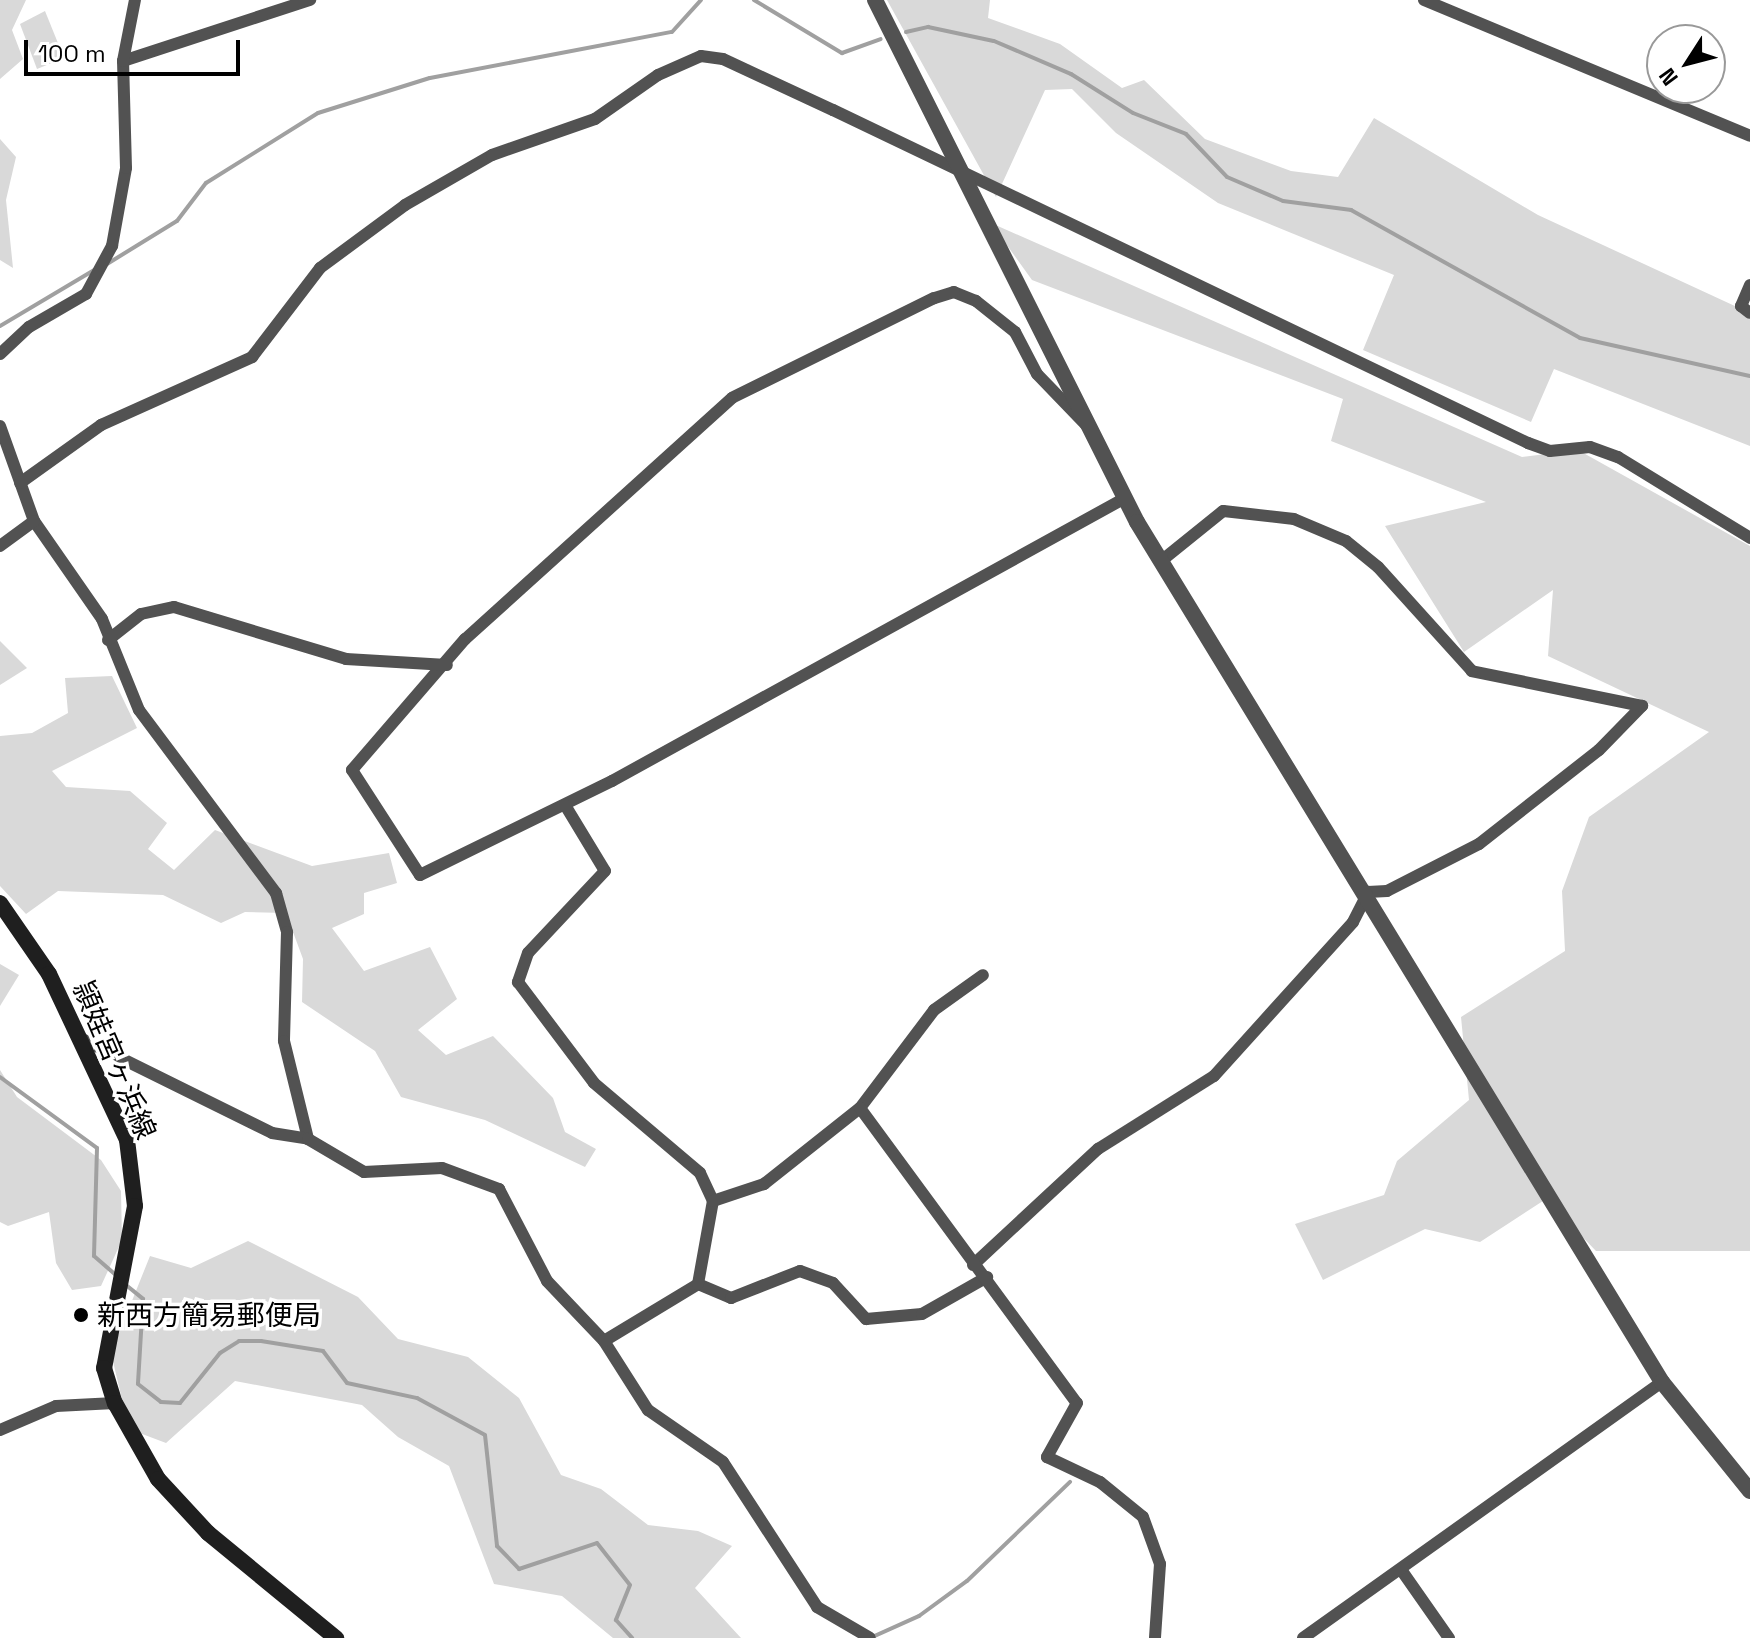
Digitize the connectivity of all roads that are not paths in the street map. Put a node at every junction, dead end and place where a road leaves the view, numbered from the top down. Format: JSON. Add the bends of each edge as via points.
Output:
{"nodes":[{"id":1,"x":135,"y":0,"type":"edge"},
{"id":2,"x":310,"y":0,"type":"edge"},
{"id":3,"x":875,"y":0,"type":"edge"},
{"id":4,"x":1424,"y":0,"type":"edge"},
{"id":5,"x":123,"y":61,"type":"junction"},
{"id":6,"x":1750,"y":136,"type":"edge"},
{"id":7,"x":965,"y":172,"type":"junction"},
{"id":8,"x":1750,"y":285,"type":"edge"},
{"id":9,"x":1750,"y":313,"type":"edge"},
{"id":10,"x":0,"y":354,"type":"edge"},
{"id":11,"x":0,"y":426,"type":"edge"},
{"id":12,"x":1092,"y":431,"type":"junction"},
{"id":13,"x":20,"y":483,"type":"junction"},
{"id":14,"x":1125,"y":498,"type":"junction"},
{"id":15,"x":34,"y":521,"type":"junction"},
{"id":16,"x":1750,"y":538,"type":"edge"},
{"id":17,"x":0,"y":546,"type":"edge"},
{"id":18,"x":1161,"y":561,"type":"junction"},
{"id":19,"x":108,"y":640,"type":"junction"},
{"id":20,"x":447,"y":665,"type":"junction"},
{"id":21,"x":565,"y":805,"type":"junction"},
{"id":22,"x":1368,"y":892,"type":"junction"},
{"id":23,"x":0,"y":903,"type":"edge"},
{"id":24,"x":983,"y":975,"type":"dead end"},
{"id":25,"x":82,"y":1039,"type":"junction"},
{"id":26,"x":860,"y":1108,"type":"junction"},
{"id":27,"x":308,"y":1139,"type":"junction"},
{"id":28,"x":713,"y":1201,"type":"junction"},
{"id":29,"x":973,"y":1265,"type":"junction"},
{"id":30,"x":987,"y":1277,"type":"junction"},
{"id":31,"x":698,"y":1284,"type":"junction"},
{"id":32,"x":604,"y":1341,"type":"junction"},
{"id":33,"x":1662,"y":1382,"type":"junction"},
{"id":34,"x":115,"y":1403,"type":"junction"},
{"id":35,"x":0,"y":1430,"type":"edge"},
{"id":36,"x":1750,"y":1491,"type":"edge"},
{"id":37,"x":1402,"y":1571,"type":"junction"},
{"id":38,"x":336,"y":1638,"type":"edge"},
{"id":39,"x":870,"y":1638,"type":"edge"},
{"id":40,"x":1155,"y":1638,"type":"edge"},
{"id":41,"x":1303,"y":1638,"type":"edge"},
{"id":42,"x":1449,"y":1638,"type":"edge"}],
"edges":[{"from":1,"to":5,"type":"street"},
{"from":2,"to":5,"type":"street"},
{"from":3,"to":7,"type":"street"},
{"from":4,"to":6,"type":"street"},
{"from":5,"to":10,"type":"street","via":[[126,168],[108,255],[86,294],[29,327]]},
{"from":7,"to":12,"type":"street"},
{"from":7,"to":13,"type":"street","via":[[723,59],[684,61],[595,119],[492,155],[405,205],[320,268],[252,357],[101,425]]},
{"from":7,"to":16,"type":"street","via":[[1528,443],[1550,451],[1590,447],[1618,457]]},
{"from":8,"to":9,"type":"street","via":[[1741,306]]},
{"from":11,"to":13,"type":"street"},
{"from":12,"to":14,"type":"street"},
{"from":12,"to":20,"type":"street","via":[[1037,374],[1015,332],[976,301],[954,292],[934,298],[732,398],[465,639]]},
{"from":13,"to":15,"type":"street"},
{"from":14,"to":18,"type":"street"},
{"from":14,"to":21,"type":"street"},
{"from":15,"to":17,"type":"street"},
{"from":15,"to":19,"type":"street"},
{"from":18,"to":22,"type":"street"},
{"from":18,"to":22,"type":"street","via":[[1223,511],[1294,519],[1346,541],[1378,567],[1472,671],[1642,706],[1599,750],[1479,844],[1387,891]]},
{"from":19,"to":20,"type":"street","via":[[141,614],[174,607],[346,659]]},
{"from":19,"to":27,"type":"street","via":[[139,710],[276,893],[288,945],[284,1041]]},
{"from":20,"to":21,"type":"street","via":[[352,770],[420,875]]},
{"from":21,"to":28,"type":"street","via":[[605,871],[528,953],[518,982],[594,1083],[700,1173]]},
{"from":22,"to":29,"type":"street","via":[[1353,922],[1214,1076],[1098,1149]]},
{"from":22,"to":33,"type":"street"},
{"from":23,"to":25,"type":"main road","name":"頴娃宮ヶ浜線","via":[[24,929]]},
{"from":24,"to":26,"type":"street","via":[[934,1010]]},
{"from":25,"to":27,"type":"street","via":[[272,1133]]},
{"from":25,"to":34,"type":"main road","name":"頴娃宮ヶ浜線","via":[[127,1140],[135,1206],[104,1368]]},
{"from":26,"to":28,"type":"street","via":[[764,1184]]},
{"from":26,"to":29,"type":"street"},
{"from":27,"to":32,"type":"street","via":[[364,1172],[442,1168],[499,1189],[547,1281]]},
{"from":28,"to":31,"type":"street"},
{"from":29,"to":30,"type":"street"},
{"from":30,"to":31,"type":"street","via":[[922,1314],[866,1319],[833,1283],[800,1271],[731,1298]]},
{"from":30,"to":40,"type":"street","via":[[1077,1403],[1047,1457],[1100,1482],[1143,1517],[1160,1564]]},
{"from":31,"to":32,"type":"street"},
{"from":32,"to":39,"type":"street","via":[[648,1410],[723,1462],[817,1607]]},
{"from":33,"to":36,"type":"street"},
{"from":33,"to":37,"type":"street"},
{"from":34,"to":35,"type":"street","via":[[56,1406]]},
{"from":34,"to":38,"type":"main road","name":"頴娃宮ヶ浜線","via":[[158,1479],[208,1533]]},
{"from":37,"to":41,"type":"street"},
{"from":37,"to":42,"type":"street"}]}
